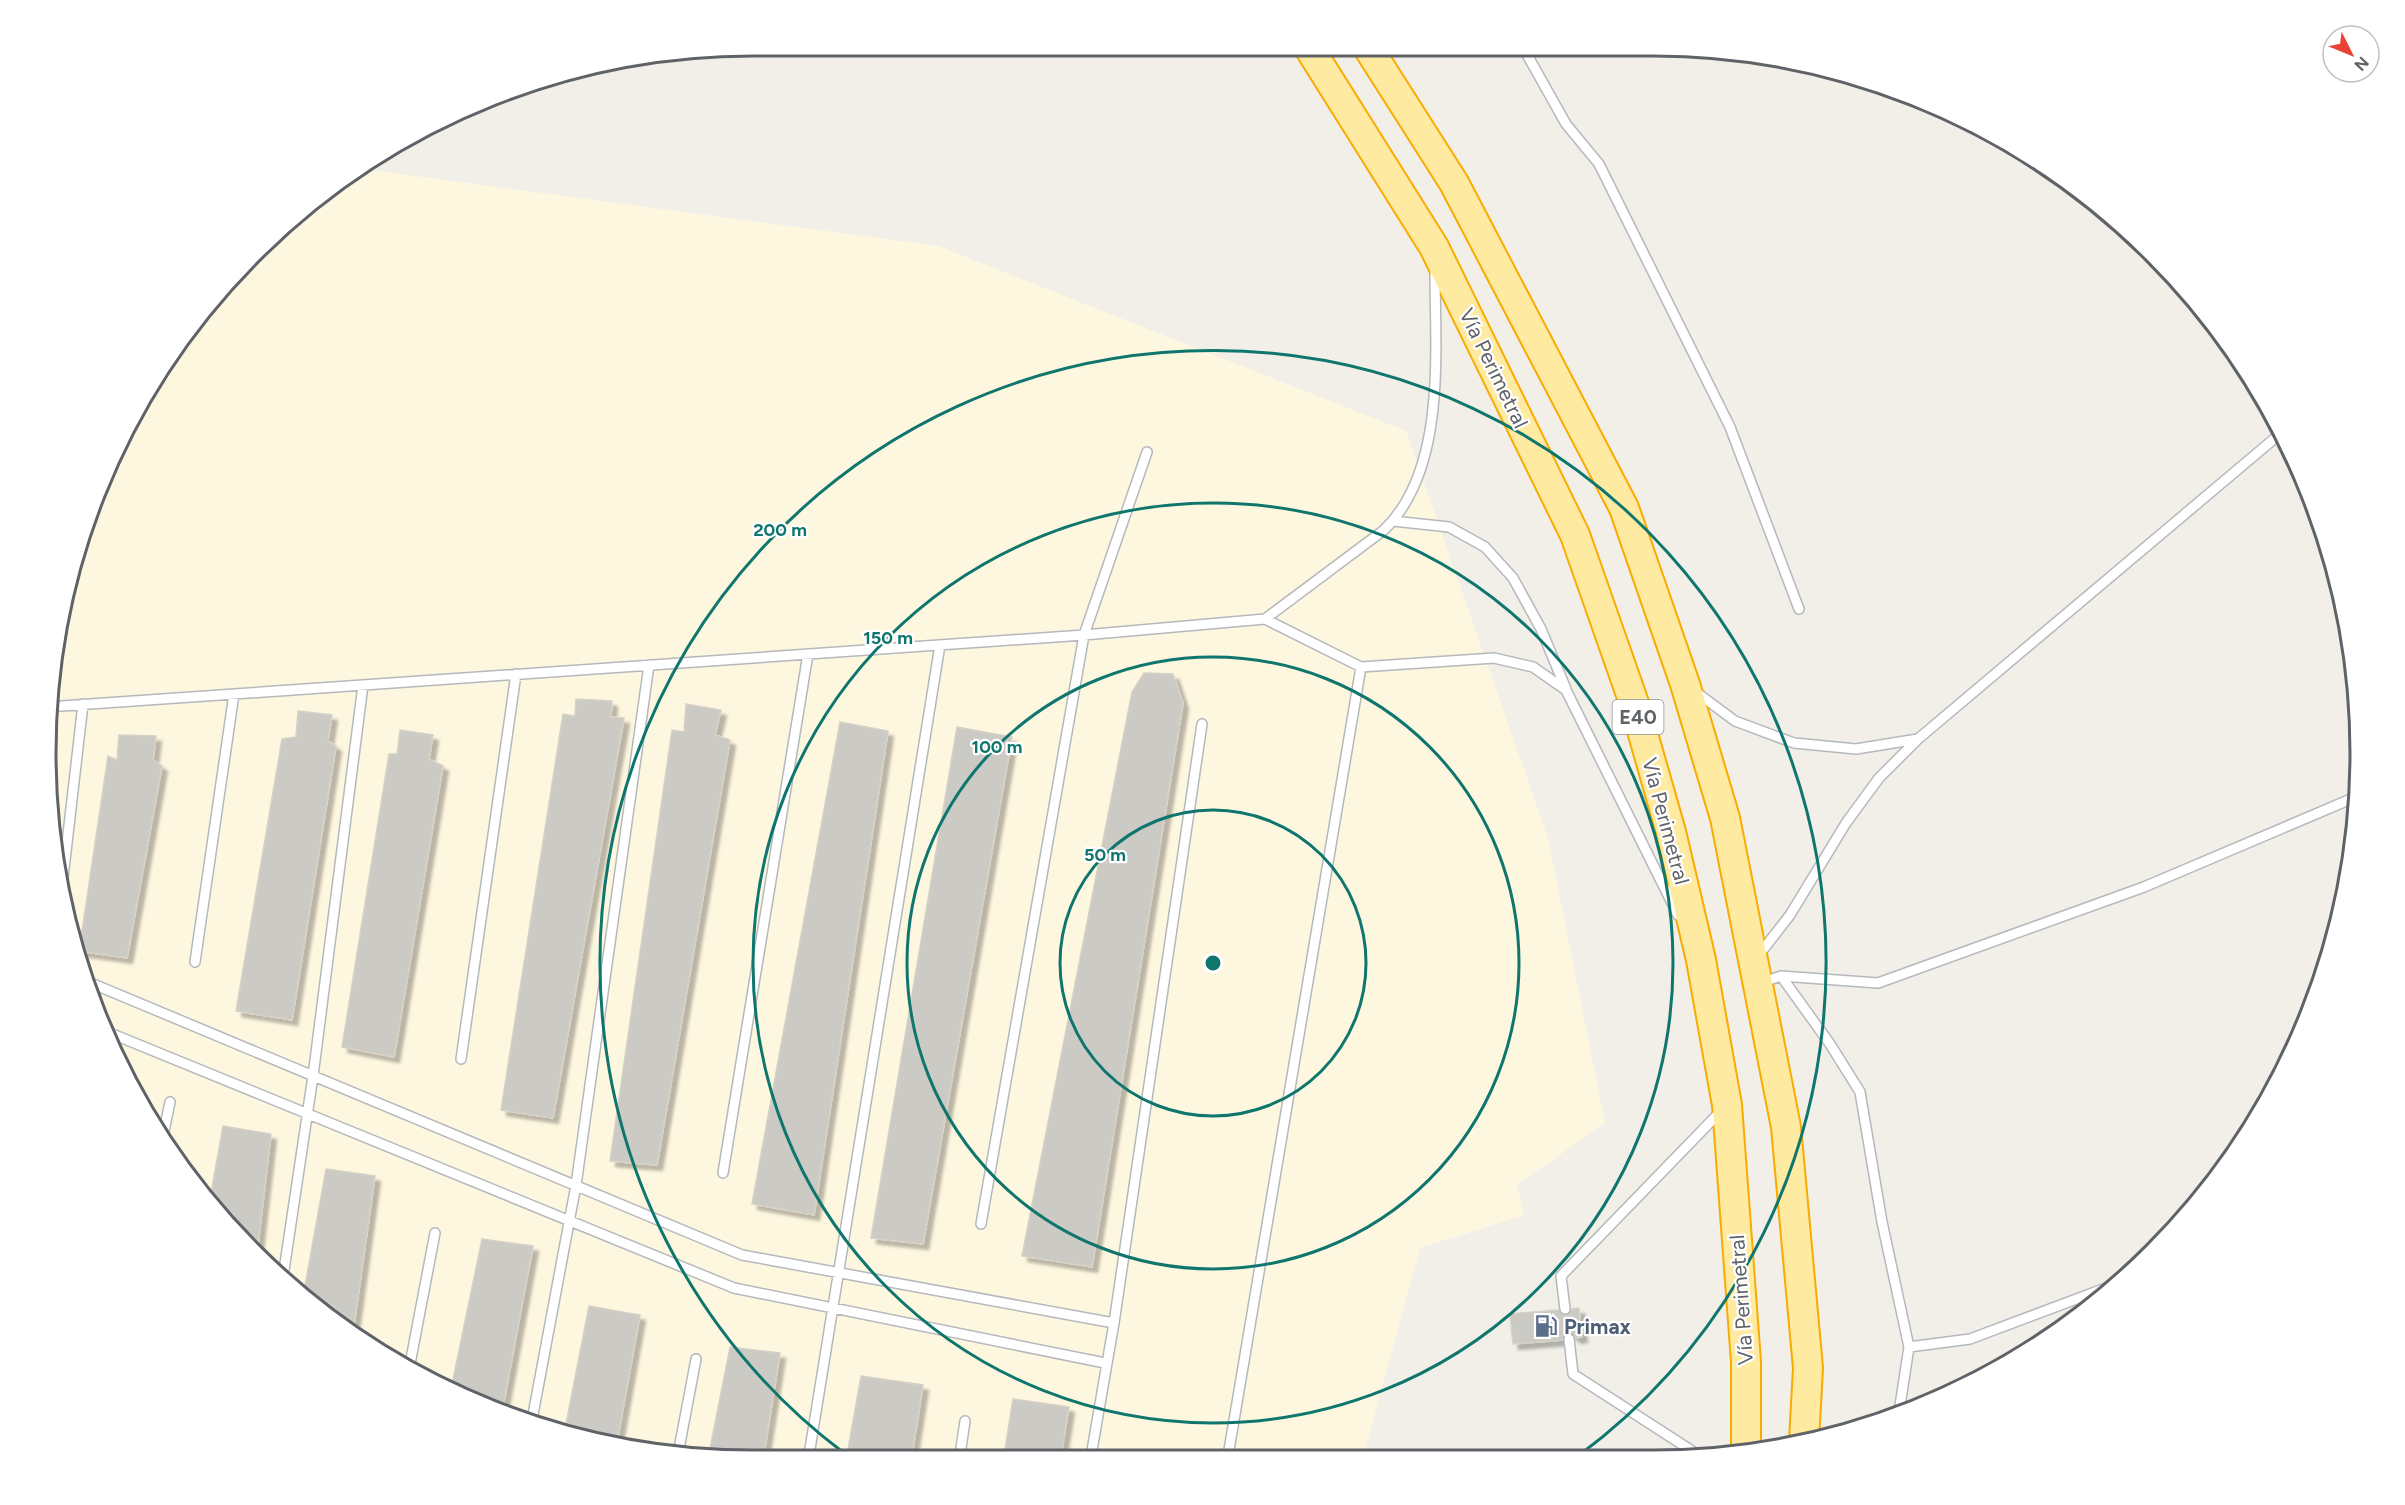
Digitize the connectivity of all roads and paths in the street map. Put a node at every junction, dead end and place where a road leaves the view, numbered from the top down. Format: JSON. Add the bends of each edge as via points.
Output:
{"nodes":[{"id":1,"x":1314,"y":56,"type":"edge"},
{"id":2,"x":1373,"y":56,"type":"edge"},
{"id":3,"x":1528,"y":56,"type":"edge"},
{"id":4,"x":1434,"y":247,"type":"junction"},
{"id":5,"x":2275,"y":438,"type":"edge"},
{"id":6,"x":1147,"y":452,"type":"dead end"},
{"id":7,"x":1393,"y":521,"type":"junction"},
{"id":8,"x":1799,"y":609,"type":"dead end"},
{"id":9,"x":1265,"y":619,"type":"junction"},
{"id":10,"x":1084,"y":635,"type":"junction"},
{"id":11,"x":940,"y":645,"type":"junction"},
{"id":12,"x":808,"y":654,"type":"junction"},
{"id":13,"x":649,"y":665,"type":"junction"},
{"id":14,"x":1361,"y":667,"type":"junction"},
{"id":15,"x":516,"y":674,"type":"junction"},
{"id":16,"x":1685,"y":684,"type":"junction"},
{"id":17,"x":363,"y":685,"type":"junction"},
{"id":18,"x":1566,"y":690,"type":"junction"},
{"id":19,"x":234,"y":694,"type":"junction"},
{"id":20,"x":83,"y":704,"type":"junction"},
{"id":21,"x":57,"y":705,"type":"edge"},
{"id":22,"x":1202,"y":724,"type":"dead end"},
{"id":23,"x":1918,"y":738,"type":"junction"},
{"id":24,"x":2348,"y":800,"type":"edge"},
{"id":25,"x":65,"y":863,"type":"edge"},
{"id":26,"x":1701,"y":960,"type":"junction"},
{"id":27,"x":195,"y":962,"type":"dead end"},
{"id":28,"x":1765,"y":974,"type":"junction"},
{"id":29,"x":95,"y":985,"type":"edge"},
{"id":30,"x":116,"y":1036,"type":"edge"},
{"id":31,"x":460,"y":1059,"type":"dead end"},
{"id":32,"x":314,"y":1076,"type":"junction"},
{"id":33,"x":170,"y":1102,"type":"dead end"},
{"id":34,"x":1726,"y":1105,"type":"junction"},
{"id":35,"x":307,"y":1114,"type":"junction"},
{"id":36,"x":165,"y":1127,"type":"edge"},
{"id":37,"x":723,"y":1173,"type":"dead end"},
{"id":38,"x":576,"y":1185,"type":"junction"},
{"id":39,"x":570,"y":1221,"type":"junction"},
{"id":40,"x":981,"y":1224,"type":"dead end"},
{"id":41,"x":435,"y":1233,"type":"dead end"},
{"id":42,"x":283,"y":1268,"type":"edge"},
{"id":43,"x":837,"y":1272,"type":"junction"},
{"id":44,"x":2091,"y":1294,"type":"edge"},
{"id":45,"x":832,"y":1308,"type":"junction"},
{"id":46,"x":1565,"y":1309,"type":"dead end"},
{"id":47,"x":1114,"y":1323,"type":"junction"},
{"id":48,"x":1569,"y":1339,"type":"dead end"},
{"id":49,"x":1910,"y":1347,"type":"junction"},
{"id":50,"x":696,"y":1359,"type":"dead end"},
{"id":51,"x":411,"y":1360,"type":"edge"},
{"id":52,"x":1105,"y":1363,"type":"junction"},
{"id":53,"x":1900,"y":1404,"type":"edge"},
{"id":54,"x":533,"y":1414,"type":"edge"},
{"id":55,"x":965,"y":1421,"type":"dead end"},
{"id":56,"x":1804,"y":1432,"type":"edge"},
{"id":57,"x":1746,"y":1443,"type":"edge"},
{"id":58,"x":680,"y":1446,"type":"edge"},
{"id":59,"x":1688,"y":1448,"type":"edge"},
{"id":60,"x":809,"y":1450,"type":"edge"},
{"id":61,"x":961,"y":1450,"type":"edge"},
{"id":62,"x":1092,"y":1450,"type":"edge"},
{"id":63,"x":1229,"y":1450,"type":"edge"}],
"edges":[{"from":1,"to":4,"type":"highway","name":"Vía Perimetral","number":"E40"},
{"from":2,"to":16,"type":"highway","number":"E40","via":[[1454,183],[1624,508]]},
{"from":3,"to":8,"type":"lane","via":[[1566,124],[1599,164],[1730,427]]},
{"from":4,"to":7,"type":"lane","via":[[1435,407],[1418,475]]},
{"from":4,"to":26,"type":"highway","name":"Vía Perimetral","number":"E40","via":[[1575,535],[1635,706],[1671,832]]},
{"from":5,"to":23,"type":"lane"},
{"from":6,"to":10,"type":"lane"},
{"from":7,"to":9,"type":"lane"},
{"from":7,"to":18,"type":"lane","via":[[1449,527],[1485,547],[1513,578],[1541,628]]},
{"from":9,"to":10,"type":"lane"},
{"from":9,"to":14,"type":"lane"},
{"from":10,"to":11,"type":"lane"},
{"from":10,"to":40,"type":"lane"},
{"from":11,"to":12,"type":"lane"},
{"from":11,"to":43,"type":"lane"},
{"from":12,"to":13,"type":"lane"},
{"from":12,"to":37,"type":"lane"},
{"from":13,"to":15,"type":"lane"},
{"from":13,"to":38,"type":"lane"},
{"from":14,"to":18,"type":"lane","via":[[1494,658],[1533,667]]},
{"from":14,"to":63,"type":"lane"},
{"from":15,"to":17,"type":"lane"},
{"from":15,"to":31,"type":"lane"},
{"from":16,"to":23,"type":"lane","via":[[1736,721],[1794,744],[1856,749]]},
{"from":16,"to":28,"type":"highway","number":"E40"},
{"from":17,"to":19,"type":"lane"},
{"from":17,"to":32,"type":"lane"},
{"from":18,"to":26,"type":"lane"},
{"from":19,"to":20,"type":"lane"},
{"from":19,"to":27,"type":"lane"},
{"from":20,"to":21,"type":"lane"},
{"from":20,"to":25,"type":"lane"},
{"from":22,"to":47,"type":"lane"},
{"from":23,"to":28,"type":"lane","via":[[1879,778],[1846,823],[1790,915]]},
{"from":24,"to":28,"type":"lane","via":[[2144,887],[1878,983]]},
{"from":26,"to":34,"type":"highway","name":"Vía Perimetral","number":"E40"},
{"from":28,"to":49,"type":"lane","via":[[1830,1044],[1860,1092],[1882,1222]]},
{"from":28,"to":56,"type":"highway","number":"E40","via":[[1786,1127],[1808,1368]]},
{"from":29,"to":32,"type":"lane"},
{"from":30,"to":35,"type":"lane"},
{"from":32,"to":35,"type":"lane"},
{"from":32,"to":38,"type":"lane"},
{"from":33,"to":36,"type":"lane"},
{"from":34,"to":46,"type":"lane","via":[[1561,1276]]},
{"from":34,"to":57,"type":"highway","name":"Vía Perimetral","number":"E40","via":[[1746,1362]]},
{"from":35,"to":39,"type":"lane"},
{"from":35,"to":42,"type":"lane"},
{"from":38,"to":39,"type":"lane"},
{"from":38,"to":43,"type":"lane","via":[[742,1255]]},
{"from":39,"to":45,"type":"lane","via":[[734,1288]]},
{"from":39,"to":54,"type":"lane"},
{"from":41,"to":51,"type":"lane"},
{"from":43,"to":45,"type":"lane"},
{"from":43,"to":47,"type":"lane"},
{"from":44,"to":49,"type":"lane","via":[[1970,1339]]},
{"from":45,"to":52,"type":"lane"},
{"from":45,"to":60,"type":"lane"},
{"from":47,"to":52,"type":"lane"},
{"from":48,"to":59,"type":"lane","via":[[1573,1374]]},
{"from":49,"to":53,"type":"lane"},
{"from":50,"to":58,"type":"lane"},
{"from":52,"to":62,"type":"lane"},
{"from":55,"to":61,"type":"lane"}]}
